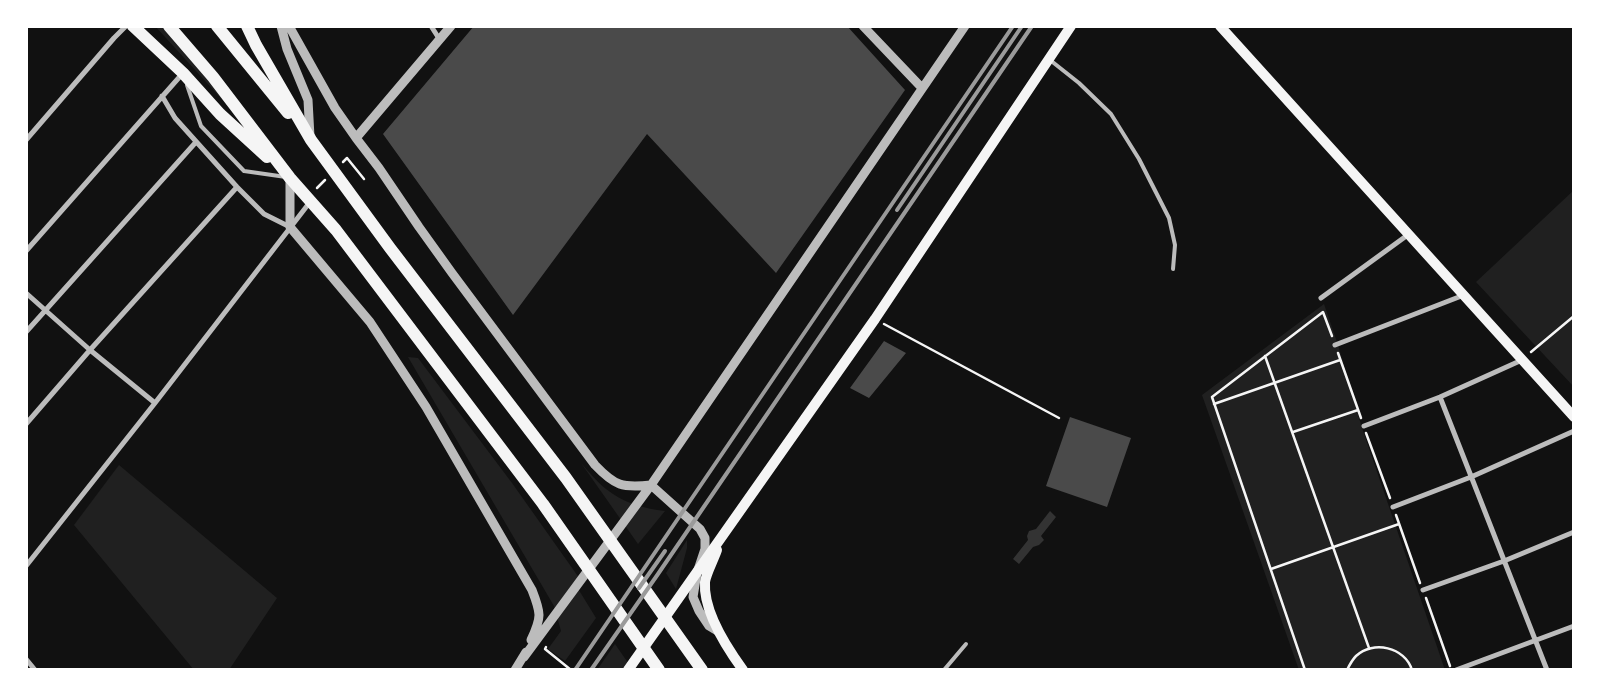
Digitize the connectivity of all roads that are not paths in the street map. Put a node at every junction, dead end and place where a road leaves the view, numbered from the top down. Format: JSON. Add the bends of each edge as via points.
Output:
{"nodes":[{"id":1,"x":126,"y":26,"type":"edge"},
{"id":2,"x":133,"y":26,"type":"edge"},
{"id":3,"x":169,"y":26,"type":"edge"},
{"id":4,"x":216,"y":26,"type":"edge"},
{"id":5,"x":247,"y":26,"type":"edge"},
{"id":6,"x":281,"y":26,"type":"edge"},
{"id":7,"x":289,"y":26,"type":"edge"},
{"id":8,"x":431,"y":26,"type":"edge"},
{"id":9,"x":451,"y":26,"type":"edge"},
{"id":10,"x":863,"y":26,"type":"edge"},
{"id":11,"x":965,"y":26,"type":"edge"},
{"id":12,"x":1071,"y":26,"type":"edge"},
{"id":13,"x":1220,"y":26,"type":"edge"},
{"id":14,"x":440,"y":40,"type":"junction"},
{"id":15,"x":1049,"y":58,"type":"junction"},
{"id":16,"x":183,"y":73,"type":"junction"},
{"id":17,"x":922,"y":88,"type":"junction"},
{"id":18,"x":162,"y":96,"type":"junction"},
{"id":19,"x":356,"y":138,"type":"junction"},
{"id":20,"x":26,"y":140,"type":"edge"},
{"id":21,"x":310,"y":140,"type":"junction"},
{"id":22,"x":196,"y":142,"type":"junction"},
{"id":23,"x":290,"y":178,"type":"junction"},
{"id":24,"x":237,"y":187,"type":"junction"},
{"id":25,"x":311,"y":201,"type":"junction"},
{"id":26,"x":290,"y":228,"type":"junction"},
{"id":27,"x":1409,"y":234,"type":"junction"},
{"id":28,"x":26,"y":251,"type":"edge"},
{"id":29,"x":1173,"y":269,"type":"dead end"},
{"id":30,"x":26,"y":293,"type":"edge"},
{"id":31,"x":1464,"y":295,"type":"junction"},
{"id":32,"x":1321,"y":298,"type":"dead end"},
{"id":33,"x":46,"y":310,"type":"junction"},
{"id":34,"x":26,"y":332,"type":"edge"},
{"id":35,"x":1335,"y":345,"type":"road end"},
{"id":36,"x":90,"y":350,"type":"junction"},
{"id":37,"x":1522,"y":360,"type":"junction"},
{"id":38,"x":1440,"y":397,"type":"junction"},
{"id":39,"x":155,"y":403,"type":"junction"},
{"id":40,"x":1574,"y":417,"type":"edge"},
{"id":41,"x":26,"y":424,"type":"edge"},
{"id":42,"x":1364,"y":426,"type":"road end"},
{"id":43,"x":1574,"y":431,"type":"edge"},
{"id":44,"x":1471,"y":478,"type":"junction"},
{"id":45,"x":651,"y":485,"type":"junction"},
{"id":46,"x":1393,"y":507,"type":"road end"},
{"id":47,"x":1574,"y":532,"type":"edge"},
{"id":48,"x":724,"y":534,"type":"junction"},
{"id":49,"x":1504,"y":561,"type":"junction"},
{"id":50,"x":26,"y":566,"type":"edge"},
{"id":51,"x":1423,"y":590,"type":"road end"},
{"id":52,"x":1574,"y":626,"type":"edge"},
{"id":53,"x":720,"y":632,"type":"junction"},
{"id":54,"x":1536,"y":641,"type":"junction"},
{"id":55,"x":966,"y":644,"type":"dead end"},
{"id":56,"x":524,"y":657,"type":"junction"},
{"id":57,"x":26,"y":660,"type":"edge"},
{"id":58,"x":35,"y":670,"type":"edge"},
{"id":59,"x":515,"y":670,"type":"edge"},
{"id":60,"x":628,"y":670,"type":"edge"},
{"id":61,"x":659,"y":670,"type":"edge"},
{"id":62,"x":702,"y":670,"type":"edge"},
{"id":63,"x":743,"y":670,"type":"edge"},
{"id":64,"x":944,"y":670,"type":"edge"},
{"id":65,"x":1456,"y":670,"type":"edge"},
{"id":66,"x":1547,"y":670,"type":"edge"}],
"edges":[{"from":1,"to":20,"type":"street"},
{"from":2,"to":16,"type":"highway"},
{"from":3,"to":23,"type":"highway","via":[[213,76]]},
{"from":4,"to":21,"type":"highway"},
{"from":5,"to":21,"type":"highway"},
{"from":6,"to":21,"type":"street","via":[[308,100]]},
{"from":7,"to":19,"type":"street"},
{"from":8,"to":14,"type":"street"},
{"from":9,"to":14,"type":"street"},
{"from":10,"to":17,"type":"street"},
{"from":11,"to":17,"type":"street"},
{"from":12,"to":15,"type":"main road"},
{"from":13,"to":27,"type":"main road"},
{"from":14,"to":19,"type":"street"},
{"from":15,"to":29,"type":"lane","via":[[1111,114],[1139,159],[1169,218],[1175,245]]},
{"from":15,"to":48,"type":"main road","via":[[875,319]]},
{"from":16,"to":18,"type":"street"},
{"from":16,"to":23,"type":"highway","via":[[220,114]]},
{"from":16,"to":23,"type":"lane","via":[[201,126],[244,171]]},
{"from":17,"to":45,"type":"street"},
{"from":18,"to":22,"type":"street","via":[[175,118]]},
{"from":18,"to":28,"type":"street"},
{"from":19,"to":45,"type":"street","via":[[595,465],[615,483],[630,487]]},
{"from":21,"to":62,"type":"highway","via":[[566,478]]},
{"from":22,"to":24,"type":"street"},
{"from":22,"to":33,"type":"street"},
{"from":23,"to":25,"type":"highway"},
{"from":23,"to":26,"type":"street"},
{"from":24,"to":26,"type":"street","via":[[264,214]]},
{"from":24,"to":36,"type":"street"},
{"from":25,"to":26,"type":"street"},
{"from":25,"to":61,"type":"highway","via":[[543,504]]},
{"from":26,"to":39,"type":"street"},
{"from":26,"to":56,"type":"street","via":[[375,330],[426,407],[532,590],[540,622]]},
{"from":27,"to":31,"type":"main road"},
{"from":27,"to":32,"type":"street"},
{"from":30,"to":33,"type":"street"},
{"from":31,"to":35,"type":"street"},
{"from":31,"to":37,"type":"main road"},
{"from":33,"to":34,"type":"street"},
{"from":33,"to":36,"type":"street"},
{"from":36,"to":39,"type":"street"},
{"from":36,"to":41,"type":"street"},
{"from":37,"to":38,"type":"street"},
{"from":37,"to":40,"type":"main road"},
{"from":38,"to":42,"type":"street"},
{"from":38,"to":44,"type":"street"},
{"from":39,"to":50,"type":"street"},
{"from":43,"to":44,"type":"street"},
{"from":44,"to":46,"type":"street"},
{"from":44,"to":49,"type":"street"},
{"from":45,"to":53,"type":"street","via":[[700,529],[705,538],[694,597],[709,626]]},
{"from":45,"to":56,"type":"street"},
{"from":47,"to":49,"type":"street"},
{"from":48,"to":53,"type":"main road","via":[[705,582],[708,607]]},
{"from":48,"to":60,"type":"main road"},
{"from":49,"to":51,"type":"street"},
{"from":49,"to":54,"type":"street"},
{"from":52,"to":54,"type":"street"},
{"from":53,"to":63,"type":"main road"},
{"from":54,"to":65,"type":"street"},
{"from":54,"to":66,"type":"street"},
{"from":55,"to":64,"type":"lane"},
{"from":56,"to":59,"type":"street"},
{"from":57,"to":58,"type":"street"}]}
